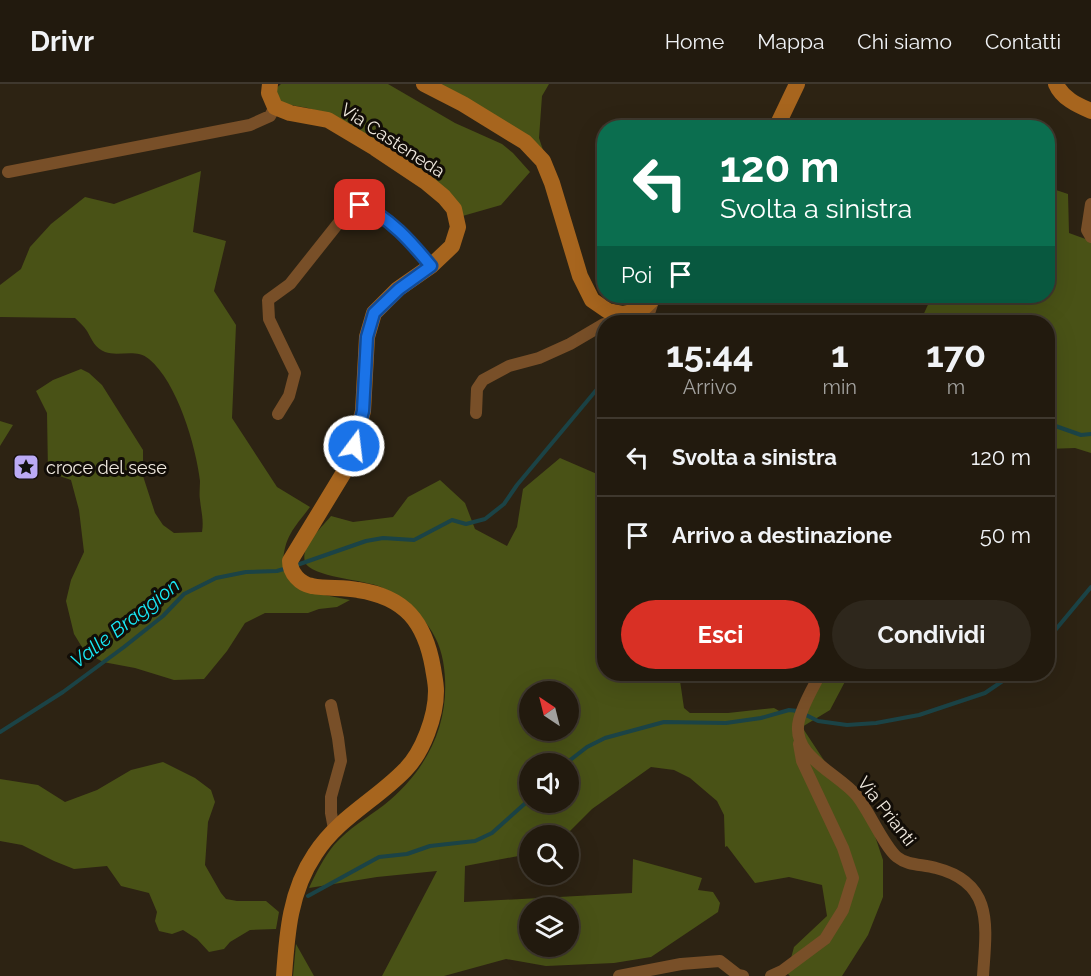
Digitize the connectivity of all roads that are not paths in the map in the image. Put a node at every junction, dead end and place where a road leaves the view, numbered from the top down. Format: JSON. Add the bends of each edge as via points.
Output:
{"nodes":[{"id":1,"x":270,"y":84,"type":"edge"},
{"id":2,"x":424,"y":84,"type":"edge"},
{"id":3,"x":797,"y":84,"type":"edge"},
{"id":4,"x":1056,"y":84,"type":"edge"},
{"id":5,"x":276,"y":107,"type":"junction"},
{"id":6,"x":1091,"y":111,"type":"edge"},
{"id":7,"x":780,"y":120,"type":"edge"},
{"id":8,"x":8,"y":172,"type":"dead end"},
{"id":9,"x":1091,"y":204,"type":"edge"},
{"id":10,"x":1091,"y":237,"type":"edge"},
{"id":11,"x":431,"y":266,"type":"junction"},
{"id":12,"x":648,"y":303,"type":"edge"},
{"id":13,"x":623,"y":314,"type":"joint"},
{"id":14,"x":597,"y":328,"type":"edge"},
{"id":15,"x":476,"y":413,"type":"dead end"},
{"id":16,"x":278,"y":414,"type":"dead end"},
{"id":17,"x":817,"y":681,"type":"edge"},
{"id":18,"x":331,"y":705,"type":"dead end"},
{"id":19,"x":799,"y":740,"type":"junction"},
{"id":20,"x":334,"y":829,"type":"junction"},
{"id":21,"x":284,"y":976,"type":"edge"},
{"id":22,"x":619,"y":976,"type":"edge"},
{"id":23,"x":743,"y":976,"type":"edge"},
{"id":24,"x":771,"y":976,"type":"edge"},
{"id":25,"x":982,"y":976,"type":"edge"}],
"edges":[{"from":1,"to":5,"type":"street","via":[[269,93]]},
{"from":2,"to":13,"type":"street","via":[[525,142],[543,161],[580,276],[592,300],[608,311]]},
{"from":3,"to":7,"type":"street"},
{"from":4,"to":6,"type":"street","via":[[1060,93]]},
{"from":5,"to":8,"type":"street","via":[[270,116],[250,125]]},
{"from":5,"to":11,"type":"street","name":"Via Casteneda","via":[[328,120],[444,197],[454,209],[458,227],[452,246]]},
{"from":9,"to":10,"type":"street"},
{"from":11,"to":16,"type":"street","via":[[373,210],[352,206],[290,284],[268,300],[269,318],[295,373]]},
{"from":11,"to":20,"type":"street","name":"Via Casteneda","via":[[374,313],[367,337],[363,411],[349,464],[290,561],[290,570],[310,586],[380,595],[417,621],[429,648],[436,690],[427,735],[406,769]]},
{"from":12,"to":13,"type":"street","via":[[641,310]]},
{"from":14,"to":15,"type":"street","via":[[570,344],[483,380],[477,389]]},
{"from":17,"to":19,"type":"street","via":[[799,720]]},
{"from":18,"to":20,"type":"street","via":[[341,761],[332,797]]},
{"from":19,"to":24,"type":"street","via":[[802,761],[853,878],[843,910],[825,939]]},
{"from":19,"to":25,"type":"street","name":"Via Prianti","via":[[809,754],[856,795],[896,856],[907,863],[956,874],[972,888],[983,907],[986,924]]},
{"from":20,"to":21,"type":"street","via":[[314,854],[294,896]]},
{"from":22,"to":23,"type":"street","via":[[681,964],[720,962]]}]}
